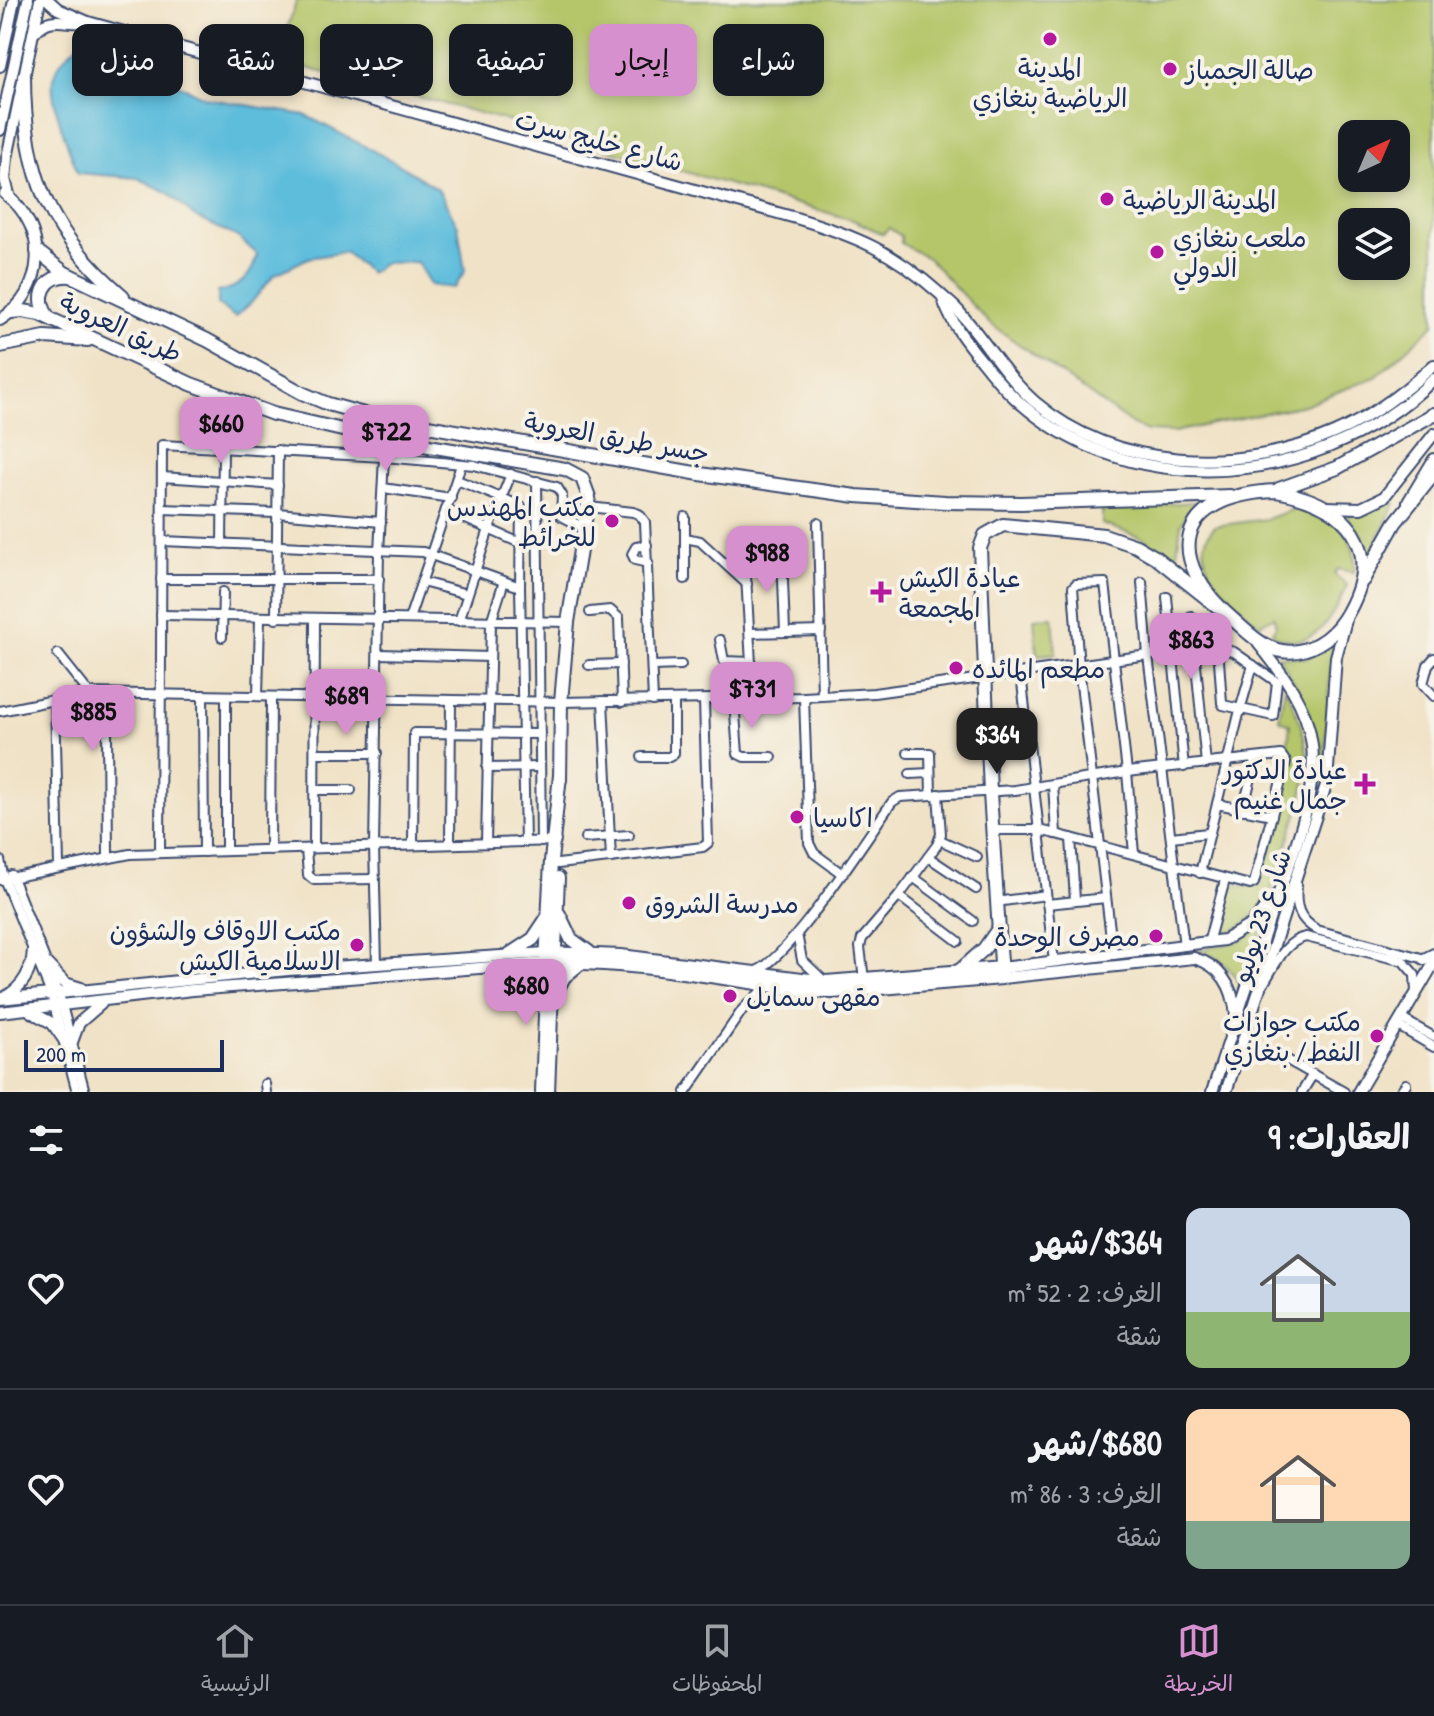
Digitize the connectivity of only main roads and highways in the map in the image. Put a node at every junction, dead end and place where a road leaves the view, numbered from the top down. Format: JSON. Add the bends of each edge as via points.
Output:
{"nodes":[{"id":1,"x":14,"y":0,"type":"edge"},
{"id":2,"x":28,"y":0,"type":"edge"},
{"id":3,"x":40,"y":0,"type":"edge"},
{"id":4,"x":48,"y":0,"type":"edge"},
{"id":5,"x":88,"y":22,"type":"junction"},
{"id":6,"x":33,"y":35,"type":"junction"},
{"id":7,"x":0,"y":66,"type":"edge"},
{"id":8,"x":24,"y":76,"type":"junction"},
{"id":9,"x":0,"y":130,"type":"edge"},
{"id":10,"x":3,"y":162,"type":"edge"},
{"id":11,"x":0,"y":191,"type":"edge"},
{"id":12,"x":10,"y":198,"type":"junction"},
{"id":13,"x":37,"y":251,"type":"junction"},
{"id":14,"x":71,"y":276,"type":"junction"},
{"id":15,"x":134,"y":306,"type":"junction"},
{"id":16,"x":11,"y":312,"type":"junction"},
{"id":17,"x":51,"y":319,"type":"junction"},
{"id":18,"x":0,"y":320,"type":"edge"},
{"id":19,"x":106,"y":345,"type":"junction"},
{"id":20,"x":0,"y":346,"type":"edge"},
{"id":21,"x":1434,"y":365,"type":"edge"},
{"id":22,"x":1429,"y":384,"type":"edge"},
{"id":23,"x":1434,"y":414,"type":"edge"},
{"id":24,"x":1434,"y":434,"type":"edge"},
{"id":25,"x":1434,"y":459,"type":"edge"},
{"id":26,"x":1434,"y":474,"type":"edge"},
{"id":27,"x":1276,"y":491,"type":"junction"},
{"id":28,"x":1230,"y":496,"type":"junction"},
{"id":29,"x":1326,"y":507,"type":"junction"},
{"id":30,"x":1403,"y":511,"type":"junction"},
{"id":31,"x":1359,"y":586,"type":"junction"},
{"id":32,"x":1218,"y":607,"type":"junction"},
{"id":33,"x":1349,"y":611,"type":"junction"},
{"id":34,"x":1251,"y":635,"type":"junction"},
{"id":35,"x":550,"y":841,"type":"junction"},
{"id":36,"x":1280,"y":888,"type":"junction"},
{"id":37,"x":553,"y":911,"type":"junction"},
{"id":38,"x":998,"y":929,"type":"junction"},
{"id":39,"x":33,"y":950,"type":"road end"},
{"id":40,"x":550,"y":958,"type":"junction"},
{"id":41,"x":586,"y":958,"type":"junction"},
{"id":42,"x":508,"y":959,"type":"junction"},
{"id":43,"x":1432,"y":959,"type":"edge"},
{"id":44,"x":47,"y":964,"type":"road end"},
{"id":45,"x":958,"y":972,"type":"junction"},
{"id":46,"x":1002,"y":973,"type":"junction"},
{"id":47,"x":90,"y":991,"type":"junction"},
{"id":48,"x":549,"y":997,"type":"junction"},
{"id":49,"x":1,"y":999,"type":"edge"},
{"id":50,"x":112,"y":1000,"type":"junction"},
{"id":51,"x":25,"y":1010,"type":"junction"},
{"id":52,"x":0,"y":1012,"type":"edge"},
{"id":53,"x":1236,"y":1018,"type":"junction"},
{"id":54,"x":541,"y":1092,"type":"edge"},
{"id":55,"x":549,"y":1092,"type":"edge"},
{"id":56,"x":1212,"y":1092,"type":"edge"},
{"id":57,"x":1226,"y":1092,"type":"edge"},
{"id":58,"x":1358,"y":1092,"type":"edge"}],
"edges":[{"from":1,"to":7,"type":"main road"},
{"from":2,"to":9,"type":"main road"},
{"from":3,"to":6,"type":"main road"},
{"from":4,"to":5,"type":"main road"},
{"from":5,"to":6,"type":"main road","via":[[55,20],[42,24]]},
{"from":5,"to":22,"type":"main road","name":"شارع خليج سرت","via":[[838,230],[897,259],[962,314],[1005,373],[1036,404],[1111,446],[1192,459],[1295,447]]},
{"from":6,"to":8,"type":"main road"},
{"from":8,"to":10,"type":"main road"},
{"from":8,"to":15,"type":"highway","via":[[31,157],[50,211],[77,252]]},
{"from":10,"to":12,"type":"main road"},
{"from":11,"to":12,"type":"main road"},
{"from":12,"to":13,"type":"main road","via":[[31,226]]},
{"from":13,"to":14,"type":"highway","name":"جسر طريق العروبة"},
{"from":13,"to":16,"type":"main road","via":[[32,285]]},
{"from":14,"to":15,"type":"highway","name":"جسر طريق العروبة"},
{"from":14,"to":17,"type":"highway","via":[[55,277],[43,289],[42,306]]},
{"from":15,"to":28,"type":"highway","name":"جسر طريق العروبة","via":[[328,404],[551,448],[885,498],[1021,503]]},
{"from":16,"to":17,"type":"highway","name":"طريق العروبة","via":[[29,311]]},
{"from":16,"to":18,"type":"main road"},
{"from":17,"to":19,"type":"highway","name":"طريق العروبة"},
{"from":19,"to":20,"type":"highway","via":[[45,337]]},
{"from":19,"to":35,"type":"highway","name":"طريق العروبة","via":[[211,393],[273,414],[565,469],[582,478],[589,507],[568,622],[560,775]]},
{"from":21,"to":22,"type":"main road","name":"شارع خليج سرت"},
{"from":23,"to":27,"type":"highway","via":[[1317,477]]},
{"from":24,"to":29,"type":"main road","via":[[1384,497],[1361,508]]},
{"from":25,"to":30,"type":"main road"},
{"from":26,"to":30,"type":"highway"},
{"from":27,"to":28,"type":"highway"},
{"from":27,"to":29,"type":"highway"},
{"from":28,"to":32,"type":"highway","via":[[1201,516],[1189,542],[1194,576]]},
{"from":29,"to":31,"type":"highway","via":[[1348,525],[1359,543]]},
{"from":30,"to":31,"type":"highway"},
{"from":31,"to":33,"type":"highway"},
{"from":32,"to":34,"type":"highway"},
{"from":32,"to":38,"type":"highway","via":[[1155,557],[1104,535],[1003,525],[990,530],[980,548]]},
{"from":33,"to":34,"type":"highway","via":[[1334,631],[1302,650],[1276,649]]},
{"from":33,"to":57,"type":"main road","name":"شارع 23 يوليو","via":[[1336,657],[1327,782]]},
{"from":34,"to":36,"type":"main road","name":"شارع 23 يوليو","via":[[1296,695],[1311,743],[1307,798]]},
{"from":35,"to":37,"type":"highway"},
{"from":35,"to":37,"type":"highway","via":[[558,864]]},
{"from":36,"to":46,"type":"main road","via":[[1252,924],[1224,940]]},
{"from":36,"to":53,"type":"main road","name":"شارع 23 يوليو"},
{"from":37,"to":40,"type":"highway"},
{"from":37,"to":41,"type":"highway"},
{"from":37,"to":42,"type":"highway","via":[[533,939]]},
{"from":38,"to":45,"type":"highway"},
{"from":38,"to":46,"type":"highway"},
{"from":39,"to":49,"type":"main road","via":[[22,983]]},
{"from":40,"to":41,"type":"highway"},
{"from":40,"to":42,"type":"main road"},
{"from":40,"to":48,"type":"main road"},
{"from":41,"to":45,"type":"highway","via":[[826,982]]},
{"from":41,"to":46,"type":"highway","via":[[809,991],[856,991]]},
{"from":41,"to":48,"type":"highway"},
{"from":42,"to":47,"type":"main road","via":[[377,964]]},
{"from":42,"to":48,"type":"main road"},
{"from":42,"to":50,"type":"main road"},
{"from":43,"to":58,"type":"main road"},
{"from":44,"to":47,"type":"main road","via":[[65,983]]},
{"from":45,"to":46,"type":"highway"},
{"from":46,"to":53,"type":"main road","via":[[1194,958],[1206,961],[1226,979]]},
{"from":47,"to":49,"type":"main road"},
{"from":48,"to":54,"type":"main road"},
{"from":48,"to":55,"type":"main road"},
{"from":50,"to":51,"type":"main road"},
{"from":50,"to":51,"type":"main road","via":[[86,1015],[68,1041],[44,1017]]},
{"from":51,"to":52,"type":"main road"},
{"from":53,"to":56,"type":"main road","name":"شارع 23 يوليو"}]}
